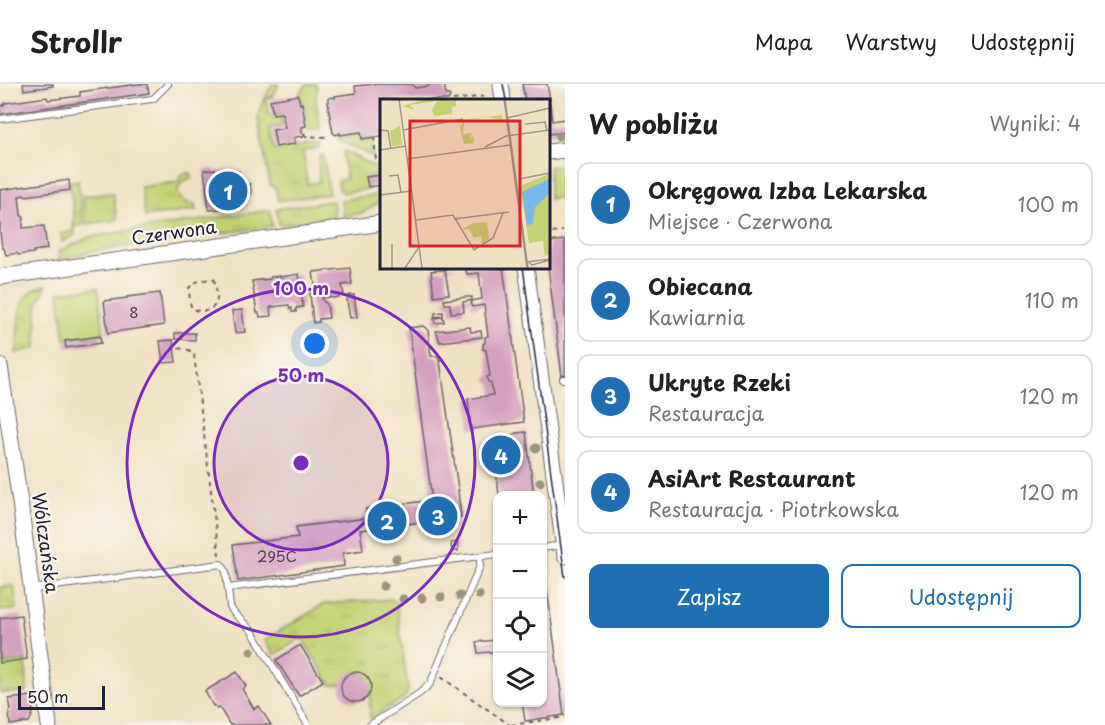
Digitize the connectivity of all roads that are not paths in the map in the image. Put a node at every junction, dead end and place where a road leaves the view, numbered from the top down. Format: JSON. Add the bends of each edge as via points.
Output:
{"nodes":[{"id":1,"x":168,"y":84,"type":"edge"},
{"id":2,"x":501,"y":84,"type":"edge"},
{"id":3,"x":503,"y":99,"type":"edge"},
{"id":4,"x":0,"y":119,"type":"edge"},
{"id":5,"x":565,"y":150,"type":"edge"},
{"id":6,"x":550,"y":152,"type":"edge"},
{"id":7,"x":380,"y":217,"type":"edge"},
{"id":8,"x":380,"y":223,"type":"edge"},
{"id":9,"x":353,"y":227,"type":"junction"},
{"id":10,"x":526,"y":268,"type":"edge"},
{"id":11,"x":0,"y":277,"type":"edge"},
{"id":12,"x":0,"y":366,"type":"edge"},
{"id":13,"x":5,"y":441,"type":"edge"},
{"id":14,"x":547,"y":548,"type":"edge"},
{"id":15,"x":564,"y":550,"type":"edge"},
{"id":16,"x":493,"y":555,"type":"edge"},
{"id":17,"x":480,"y":556,"type":"junction"},
{"id":18,"x":228,"y":588,"type":"junction"},
{"id":19,"x":31,"y":589,"type":"junction"},
{"id":20,"x":49,"y":725,"type":"edge"},
{"id":21,"x":308,"y":725,"type":"edge"},
{"id":22,"x":370,"y":725,"type":"edge"}],
"edges":[{"from":1,"to":4,"type":"lane","via":[[152,99]]},
{"from":2,"to":3,"type":"street"},
{"from":5,"to":6,"type":"street"},
{"from":7,"to":9,"type":"street","name":"Czerwona"},
{"from":8,"to":9,"type":"street","name":"Czerwona"},
{"from":9,"to":11,"type":"street","name":"Czerwona"},
{"from":10,"to":15,"type":"street"},
{"from":12,"to":13,"type":"street","name":"Wólczańska"},
{"from":13,"to":19,"type":"street","name":"Wólczańska"},
{"from":14,"to":15,"type":"lane"},
{"from":16,"to":17,"type":"lane"},
{"from":17,"to":18,"type":"lane"},
{"from":17,"to":22,"type":"lane","via":[[480,566],[430,684]]},
{"from":18,"to":19,"type":"lane","via":[[226,572],[220,564]]},
{"from":18,"to":21,"type":"lane","via":[[230,607],[252,631]]},
{"from":19,"to":20,"type":"street","name":"Wólczańska"}]}
